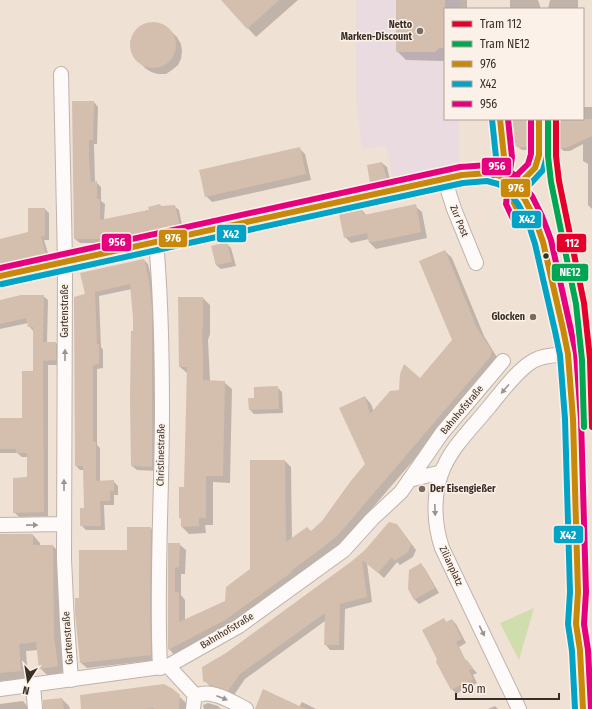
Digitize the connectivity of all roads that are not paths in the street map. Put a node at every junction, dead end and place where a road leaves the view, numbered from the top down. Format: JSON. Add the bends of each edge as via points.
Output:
{"nodes":[{"id":1,"x":61,"y":74,"type":"dead end"},
{"id":2,"x":444,"y":178,"type":"junction"},
{"id":3,"x":156,"y":241,"type":"junction"},
{"id":4,"x":65,"y":262,"type":"junction"},
{"id":5,"x":476,"y":263,"type":"dead end"},
{"id":6,"x":0,"y":276,"type":"edge"},
{"id":7,"x":568,"y":354,"type":"junction"},
{"id":8,"x":503,"y":361,"type":"dead end"},
{"id":9,"x":442,"y":472,"type":"junction"},
{"id":10,"x":409,"y":480,"type":"junction"},
{"id":11,"x":64,"y":524,"type":"junction"},
{"id":12,"x":0,"y":525,"type":"edge"},
{"id":13,"x":586,"y":650,"type":"edge"},
{"id":14,"x":164,"y":667,"type":"junction"},
{"id":15,"x":71,"y":680,"type":"junction"},
{"id":16,"x":33,"y":685,"type":"junction"},
{"id":17,"x":0,"y":689,"type":"edge"},
{"id":18,"x":195,"y":703,"type":"edge"},
{"id":19,"x":35,"y":709,"type":"edge"},
{"id":20,"x":246,"y":709,"type":"edge"},
{"id":21,"x":519,"y":709,"type":"edge"},
{"id":22,"x":583,"y":709,"type":"edge"}],
"edges":[{"from":1,"to":4,"type":"street","name":"Gartenstraße"},
{"from":2,"to":3,"type":"main road"},
{"from":2,"to":5,"type":"street","name":"Zur Post"},
{"from":2,"to":7,"type":"main road","via":[[488,173],[501,176],[516,187],[536,219]]},
{"from":3,"to":4,"type":"main road"},
{"from":3,"to":14,"type":"street","name":"Christinestraße","via":[[160,287],[162,411],[158,581]]},
{"from":4,"to":6,"type":"main road"},
{"from":11,"to":4,"type":"street","name":"Gartenstraße","one_way":true},
{"from":7,"to":9,"type":"street","name":"Zilianplatz","one_way":true,"via":[[542,358],[524,367],[454,450]]},
{"from":7,"to":13,"type":"main road","via":[[573,419],[578,592],[576,624]]},
{"from":8,"to":10,"type":"street","name":"Bahnhofstraße","via":[[442,433]]},
{"from":9,"to":10,"type":"street"},
{"from":9,"to":21,"type":"street","name":"Zilianplatz","one_way":true,"via":[[435,503],[440,543]]},
{"from":10,"to":14,"type":"street","name":"Bahnhofstraße","via":[[401,492],[344,550],[239,626]]},
{"from":12,"to":11,"type":"street","one_way":true},
{"from":11,"to":15,"type":"street","name":"Gartenstraße"},
{"from":13,"to":22,"type":"main road"},
{"from":14,"to":15,"type":"street","name":"Bahnhofstraße"},
{"from":14,"to":18,"type":"street"},
{"from":15,"to":16,"type":"street","name":"Bahnhofstraße"},
{"from":16,"to":17,"type":"street","name":"Bahnhofstraße"},
{"from":16,"to":19,"type":"street"},
{"from":18,"to":20,"type":"street","one_way":true,"via":[[202,694],[210,694]]}]}
